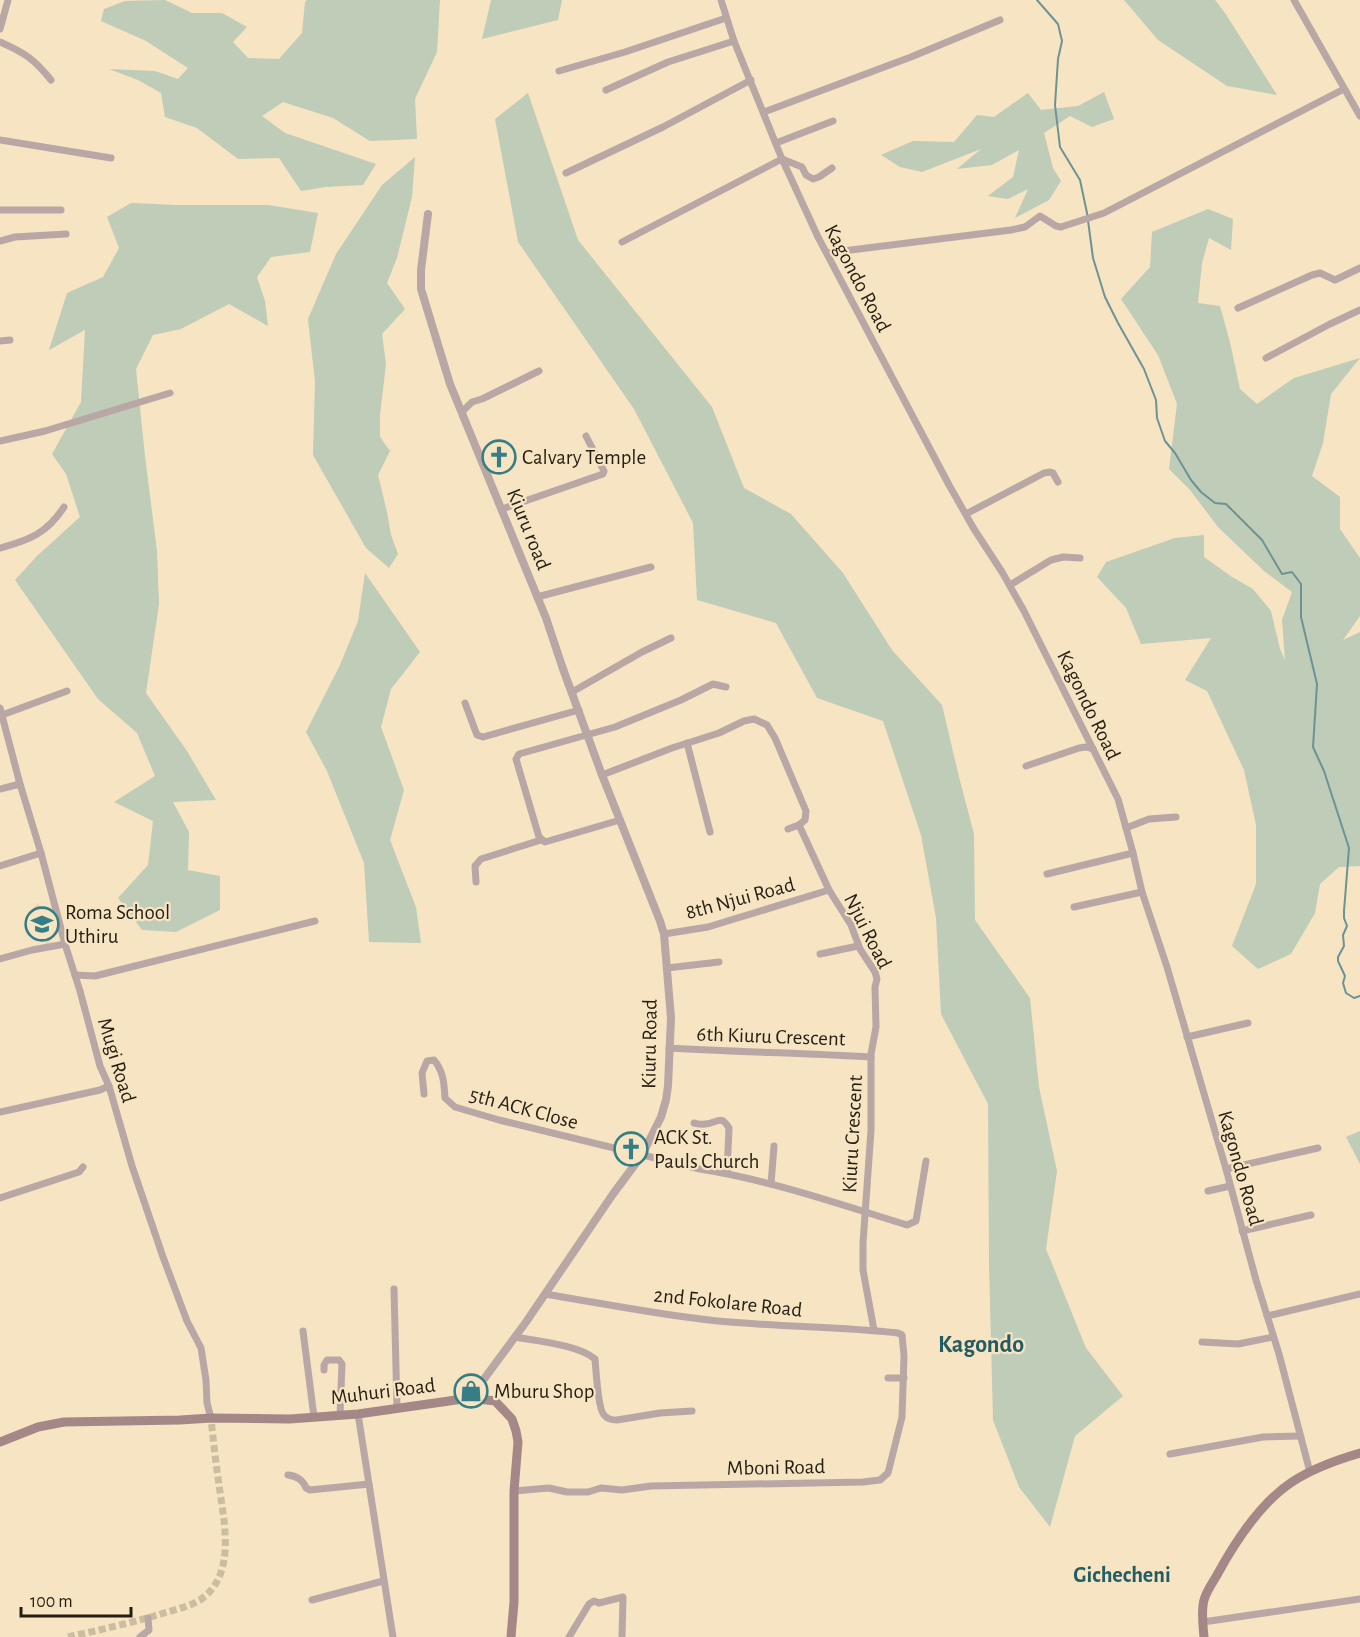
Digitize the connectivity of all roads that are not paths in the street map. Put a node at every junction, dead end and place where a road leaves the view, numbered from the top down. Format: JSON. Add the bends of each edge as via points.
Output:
{"nodes":[{"id":1,"x":8,"y":0,"type":"edge"},
{"id":2,"x":721,"y":0,"type":"edge"},
{"id":3,"x":1294,"y":0,"type":"edge"},
{"id":4,"x":726,"y":18,"type":"junction"},
{"id":5,"x":1000,"y":20,"type":"dead end"},
{"id":6,"x":0,"y":29,"type":"edge"},
{"id":7,"x":734,"y":41,"type":"junction"},
{"id":8,"x":0,"y":42,"type":"edge"},
{"id":9,"x":559,"y":71,"type":"dead end"},
{"id":10,"x":51,"y":80,"type":"dead end"},
{"id":11,"x":751,"y":81,"type":"junction"},
{"id":12,"x":1344,"y":89,"type":"junction"},
{"id":13,"x":606,"y":90,"type":"dead end"},
{"id":14,"x":764,"y":112,"type":"junction"},
{"id":15,"x":1360,"y":116,"type":"edge"},
{"id":16,"x":833,"y":121,"type":"dead end"},
{"id":17,"x":0,"y":140,"type":"edge"},
{"id":18,"x":776,"y":143,"type":"junction"},
{"id":19,"x":111,"y":158,"type":"dead end"},
{"id":20,"x":782,"y":159,"type":"junction"},
{"id":21,"x":832,"y":168,"type":"dead end"},
{"id":22,"x":566,"y":173,"type":"dead end"},
{"id":23,"x":0,"y":210,"type":"edge"},
{"id":24,"x":62,"y":210,"type":"dead end"},
{"id":25,"x":428,"y":214,"type":"dead end"},
{"id":26,"x":66,"y":234,"type":"dead end"},
{"id":27,"x":0,"y":241,"type":"edge"},
{"id":28,"x":622,"y":242,"type":"dead end"},
{"id":29,"x":827,"y":253,"type":"junction"},
{"id":30,"x":1360,"y":268,"type":"edge"},
{"id":31,"x":1238,"y":308,"type":"dead end"},
{"id":32,"x":1360,"y":310,"type":"edge"},
{"id":33,"x":10,"y":340,"type":"dead end"},
{"id":34,"x":0,"y":341,"type":"edge"},
{"id":35,"x":1266,"y":358,"type":"dead end"},
{"id":36,"x":539,"y":371,"type":"dead end"},
{"id":37,"x":170,"y":393,"type":"dead end"},
{"id":38,"x":462,"y":412,"type":"junction"},
{"id":39,"x":586,"y":436,"type":"dead end"},
{"id":40,"x":0,"y":441,"type":"edge"},
{"id":41,"x":1058,"y":482,"type":"dead end"},
{"id":42,"x":64,"y":507,"type":"dead end"},
{"id":43,"x":502,"y":509,"type":"junction"},
{"id":44,"x":966,"y":514,"type":"junction"},
{"id":45,"x":0,"y":548,"type":"edge"},
{"id":46,"x":1080,"y":558,"type":"dead end"},
{"id":47,"x":651,"y":567,"type":"dead end"},
{"id":48,"x":1010,"y":585,"type":"junction"},
{"id":49,"x":537,"y":597,"type":"junction"},
{"id":50,"x":671,"y":638,"type":"dead end"},
{"id":51,"x":726,"y":687,"type":"dead end"},
{"id":52,"x":67,"y":691,"type":"dead end"},
{"id":53,"x":572,"y":692,"type":"junction"},
{"id":54,"x":465,"y":703,"type":"dead end"},
{"id":55,"x":579,"y":710,"type":"junction"},
{"id":56,"x":1,"y":711,"type":"edge"},
{"id":57,"x":588,"y":735,"type":"junction"},
{"id":58,"x":687,"y":743,"type":"junction"},
{"id":59,"x":1094,"y":749,"type":"junction"},
{"id":60,"x":1026,"y":766,"type":"dead end"},
{"id":61,"x":602,"y":775,"type":"junction"},
{"id":62,"x":20,"y":784,"type":"junction"},
{"id":63,"x":0,"y":789,"type":"edge"},
{"id":64,"x":1176,"y":817,"type":"dead end"},
{"id":65,"x":620,"y":820,"type":"junction"},
{"id":66,"x":799,"y":825,"type":"junction"},
{"id":67,"x":788,"y":828,"type":"dead end"},
{"id":68,"x":1126,"y":828,"type":"junction"},
{"id":69,"x":710,"y":832,"type":"dead end"},
{"id":70,"x":541,"y":840,"type":"junction"},
{"id":71,"x":41,"y":853,"type":"junction"},
{"id":72,"x":1133,"y":853,"type":"junction"},
{"id":73,"x":0,"y":866,"type":"edge"},
{"id":74,"x":1047,"y":874,"type":"dead end"},
{"id":75,"x":476,"y":882,"type":"dead end"},
{"id":76,"x":827,"y":891,"type":"junction"},
{"id":77,"x":1142,"y":892,"type":"junction"},
{"id":78,"x":1074,"y":907,"type":"dead end"},
{"id":79,"x":315,"y":921,"type":"dead end"},
{"id":80,"x":664,"y":934,"type":"junction"},
{"id":81,"x":65,"y":944,"type":"junction"},
{"id":82,"x":858,"y":946,"type":"junction"},
{"id":83,"x":820,"y":954,"type":"dead end"},
{"id":84,"x":0,"y":958,"type":"edge"},
{"id":85,"x":719,"y":962,"type":"dead end"},
{"id":86,"x":667,"y":968,"type":"junction"},
{"id":87,"x":75,"y":975,"type":"junction"},
{"id":88,"x":1248,"y":1023,"type":"dead end"},
{"id":89,"x":1187,"y":1037,"type":"junction"},
{"id":90,"x":669,"y":1048,"type":"junction"},
{"id":91,"x":871,"y":1057,"type":"junction"},
{"id":92,"x":109,"y":1086,"type":"junction"},
{"id":93,"x":424,"y":1094,"type":"dead end"},
{"id":94,"x":0,"y":1112,"type":"edge"},
{"id":95,"x":694,"y":1123,"type":"dead end"},
{"id":96,"x":774,"y":1146,"type":"dead end"},
{"id":97,"x":1318,"y":1148,"type":"dead end"},
{"id":98,"x":642,"y":1155,"type":"junction"},
{"id":99,"x":926,"y":1161,"type":"dead end"},
{"id":100,"x":83,"y":1167,"type":"dead end"},
{"id":101,"x":1226,"y":1169,"type":"junction"},
{"id":102,"x":727,"y":1173,"type":"junction"},
{"id":103,"x":771,"y":1184,"type":"junction"},
{"id":104,"x":1230,"y":1186,"type":"junction"},
{"id":105,"x":1208,"y":1191,"type":"dead end"},
{"id":106,"x":0,"y":1198,"type":"edge"},
{"id":107,"x":864,"y":1212,"type":"junction"},
{"id":108,"x":1311,"y":1215,"type":"dead end"},
{"id":109,"x":1242,"y":1231,"type":"junction"},
{"id":110,"x":394,"y":1289,"type":"dead end"},
{"id":111,"x":545,"y":1294,"type":"junction"},
{"id":112,"x":1360,"y":1294,"type":"edge"},
{"id":113,"x":1267,"y":1316,"type":"junction"},
{"id":114,"x":874,"y":1330,"type":"junction"},
{"id":115,"x":303,"y":1331,"type":"dead end"},
{"id":116,"x":515,"y":1337,"type":"junction"},
{"id":117,"x":1273,"y":1337,"type":"junction"},
{"id":118,"x":903,"y":1341,"type":"joint"},
{"id":119,"x":1202,"y":1342,"type":"dead end"},
{"id":120,"x":324,"y":1370,"type":"dead end"},
{"id":121,"x":888,"y":1378,"type":"dead end"},
{"id":122,"x":904,"y":1378,"type":"junction"},
{"id":123,"x":470,"y":1398,"type":"junction"},
{"id":124,"x":397,"y":1408,"type":"junction"},
{"id":125,"x":692,"y":1412,"type":"dead end"},
{"id":126,"x":358,"y":1414,"type":"junction"},
{"id":127,"x":340,"y":1415,"type":"junction"},
{"id":128,"x":314,"y":1417,"type":"junction"},
{"id":129,"x":211,"y":1418,"type":"junction"},
{"id":130,"x":1300,"y":1436,"type":"junction"},
{"id":131,"x":0,"y":1442,"type":"edge"},
{"id":132,"x":1360,"y":1453,"type":"edge"},
{"id":133,"x":1170,"y":1454,"type":"dead end"},
{"id":134,"x":1310,"y":1472,"type":"junction"},
{"id":135,"x":288,"y":1475,"type":"dead end"},
{"id":136,"x":369,"y":1484,"type":"junction"},
{"id":137,"x":514,"y":1491,"type":"junction"},
{"id":138,"x":383,"y":1581,"type":"junction"},
{"id":139,"x":1360,"y":1599,"type":"edge"},
{"id":140,"x":312,"y":1600,"type":"dead end"},
{"id":141,"x":148,"y":1618,"type":"dead end"},
{"id":142,"x":1203,"y":1622,"type":"junction"},
{"id":143,"x":140,"y":1637,"type":"edge"},
{"id":144,"x":393,"y":1637,"type":"edge"},
{"id":145,"x":511,"y":1637,"type":"edge"},
{"id":146,"x":568,"y":1637,"type":"edge"},
{"id":147,"x":622,"y":1637,"type":"edge"},
{"id":148,"x":1204,"y":1637,"type":"edge"}],
"edges":[{"from":1,"to":6,"type":"street"},
{"from":2,"to":4,"type":"street","name":"Kagondo Road"},
{"from":3,"to":12,"type":"street"},
{"from":4,"to":7,"type":"street","name":"Kagondo Road"},
{"from":4,"to":9,"type":"street"},
{"from":5,"to":14,"type":"street"},
{"from":7,"to":11,"type":"street","name":"Kagondo Road"},
{"from":7,"to":13,"type":"street","via":[[668,62]]},
{"from":8,"to":10,"type":"street","via":[[23,52]]},
{"from":11,"to":14,"type":"street","name":"Kagondo Road"},
{"from":11,"to":22,"type":"street"},
{"from":12,"to":15,"type":"street"},
{"from":12,"to":29,"type":"street","via":[[1104,213],[1061,227],[1040,216],[1025,227],[1011,230]]},
{"from":14,"to":18,"type":"street","name":"Kagondo Road"},
{"from":16,"to":18,"type":"street"},
{"from":17,"to":19,"type":"street"},
{"from":18,"to":20,"type":"street","name":"Kagondo Road"},
{"from":20,"to":21,"type":"street","via":[[802,167],[806,176],[813,179]]},
{"from":20,"to":28,"type":"street"},
{"from":20,"to":29,"type":"street","name":"Kagondo Road"},
{"from":23,"to":24,"type":"street"},
{"from":25,"to":38,"type":"street","name":"Kiuru road","via":[[422,289]]},
{"from":26,"to":27,"type":"street"},
{"from":29,"to":44,"type":"street","name":"Kagondo Road"},
{"from":30,"to":31,"type":"street","via":[[1335,280],[1320,273],[1312,275]]},
{"from":32,"to":35,"type":"street"},
{"from":33,"to":34,"type":"street"},
{"from":36,"to":38,"type":"street","via":[[472,402]]},
{"from":37,"to":40,"type":"street"},
{"from":38,"to":43,"type":"street","name":"Kiuru road"},
{"from":39,"to":43,"type":"street","via":[[603,474]]},
{"from":41,"to":44,"type":"street","via":[[1053,473],[1044,473]]},
{"from":42,"to":45,"type":"street","via":[[44,531]]},
{"from":43,"to":49,"type":"street","name":"Kiuru road"},
{"from":44,"to":48,"type":"street","name":"Kagondo Road"},
{"from":46,"to":48,"type":"street","via":[[1051,560]]},
{"from":47,"to":49,"type":"street"},
{"from":48,"to":59,"type":"street","name":"Kagondo Road"},
{"from":49,"to":53,"type":"street","name":"Kiuru road"},
{"from":50,"to":53,"type":"street"},
{"from":51,"to":57,"type":"street","via":[[713,684]]},
{"from":52,"to":56,"type":"street"},
{"from":53,"to":55,"type":"street","name":"Kiuru road"},
{"from":54,"to":55,"type":"street","via":[[477,735],[483,737]]},
{"from":55,"to":57,"type":"street","name":"Kiuru road"},
{"from":56,"to":62,"type":"street","name":"Mugi Road"},
{"from":57,"to":61,"type":"street","name":"Kiuru road"},
{"from":57,"to":70,"type":"street","via":[[519,754],[516,759]]},
{"from":58,"to":61,"type":"street"},
{"from":58,"to":66,"type":"street","via":[[744,721],[761,721],[775,738],[806,811],[805,820]]},
{"from":58,"to":69,"type":"street"},
{"from":59,"to":60,"type":"street","via":[[1079,748]]},
{"from":59,"to":68,"type":"street","name":"Kagondo Road","via":[[1118,799]]},
{"from":61,"to":65,"type":"street","name":"Kiuru road"},
{"from":62,"to":63,"type":"street"},
{"from":62,"to":71,"type":"street","name":"Mugi Road"},
{"from":64,"to":68,"type":"street","via":[[1149,819]]},
{"from":65,"to":70,"type":"street"},
{"from":65,"to":80,"type":"street","name":"Kiuru Road"},
{"from":66,"to":67,"type":"street"},
{"from":66,"to":76,"type":"street","name":"Njui Road"},
{"from":68,"to":72,"type":"street","name":"Kagondo Road"},
{"from":70,"to":75,"type":"street","via":[[481,860],[475,866]]},
{"from":71,"to":73,"type":"street"},
{"from":71,"to":81,"type":"street","name":"Mugi Road"},
{"from":72,"to":74,"type":"street"},
{"from":72,"to":77,"type":"street","name":"Kagondo Road"},
{"from":76,"to":80,"type":"street","name":"8th Njui Road","via":[[708,927]]},
{"from":76,"to":82,"type":"street","name":"Njui Road","via":[[850,925]]},
{"from":77,"to":78,"type":"street"},
{"from":77,"to":89,"type":"street","name":"Kagondo Road"},
{"from":79,"to":87,"type":"street","via":[[94,976]]},
{"from":80,"to":86,"type":"street","name":"Kiuru Road"},
{"from":81,"to":84,"type":"street"},
{"from":81,"to":87,"type":"street","name":"Mugi Road"},
{"from":82,"to":83,"type":"street"},
{"from":82,"to":91,"type":"street","name":"Njui Road","via":[[877,979]]},
{"from":85,"to":86,"type":"street"},
{"from":86,"to":90,"type":"street","name":"Kiuru Road"},
{"from":87,"to":92,"type":"street","name":"Mugi Road"},
{"from":88,"to":89,"type":"street"},
{"from":89,"to":101,"type":"street","name":"Kagondo Road"},
{"from":90,"to":91,"type":"street","name":"6th Kiuru Crescent"},
{"from":90,"to":98,"type":"street","name":"Kiuru Road","via":[[666,1100]]},
{"from":91,"to":107,"type":"street","name":"Kiuru Crescent","via":[[871,1130]]},
{"from":92,"to":94,"type":"street"},
{"from":92,"to":129,"type":"street","name":"Mugi Road","via":[[163,1257],[201,1348]]},
{"from":93,"to":98,"type":"street","name":"5th ACK Close","via":[[422,1072],[427,1061],[434,1060],[444,1080],[445,1098],[456,1107]]},
{"from":95,"to":102,"type":"street","via":[[708,1125],[724,1120],[727,1124]]},
{"from":96,"to":103,"type":"street"},
{"from":97,"to":101,"type":"street"},
{"from":98,"to":102,"type":"street"},
{"from":98,"to":111,"type":"street","name":"Kiuru Road"},
{"from":99,"to":107,"type":"street","via":[[915,1221],[907,1225]]},
{"from":100,"to":106,"type":"street","via":[[79,1172]]},
{"from":101,"to":104,"type":"street","name":"Kagondo Road"},
{"from":102,"to":103,"type":"street"},
{"from":103,"to":107,"type":"street"},
{"from":104,"to":105,"type":"street"},
{"from":104,"to":109,"type":"street","name":"Kagondo Road"},
{"from":107,"to":114,"type":"street","name":"Kiuru Crescent","via":[[863,1270]]},
{"from":108,"to":109,"type":"street"},
{"from":109,"to":113,"type":"street","name":"Kagondo Road"},
{"from":110,"to":124,"type":"street"},
{"from":111,"to":114,"type":"street","name":"2nd Fokolare Road","via":[[709,1320]]},
{"from":111,"to":116,"type":"street","name":"Kiuru Road"},
{"from":112,"to":113,"type":"street"},
{"from":113,"to":117,"type":"street","name":"Kagondo Road"},
{"from":114,"to":118,"type":"street","name":"2nd Fokolare Road","via":[[898,1333]]},
{"from":115,"to":128,"type":"street"},
{"from":116,"to":123,"type":"street","name":"Kiuru Road"},
{"from":116,"to":125,"type":"street","via":[[589,1353],[595,1359],[600,1406],[610,1419]]},
{"from":117,"to":119,"type":"street","via":[[1238,1344]]},
{"from":117,"to":130,"type":"street","name":"Kagondo Road"},
{"from":118,"to":122,"type":"street","name":"Mboni Road"},
{"from":120,"to":127,"type":"street","via":[[327,1360],[339,1360],[342,1364]]},
{"from":121,"to":122,"type":"street"},
{"from":122,"to":137,"type":"street","name":"Mboni Road","via":[[902,1417],[888,1473],[880,1480],[602,1488],[588,1492],[549,1488]]},
{"from":123,"to":124,"type":"main road","name":"Muhuri Road"},
{"from":123,"to":137,"type":"main road","name":"Muhuri Road","via":[[495,1401],[512,1419],[518,1442]]},
{"from":124,"to":126,"type":"main road","name":"Muhuri Road"},
{"from":126,"to":127,"type":"main road","name":"Muhuri Road"},
{"from":126,"to":136,"type":"street"},
{"from":127,"to":128,"type":"main road","name":"Muhuri Road"},
{"from":128,"to":129,"type":"main road","name":"Muhuri Road"},
{"from":129,"to":131,"type":"main road","name":"Muhuri Road","via":[[64,1422]]},
{"from":130,"to":133,"type":"street","via":[[1263,1437]]},
{"from":130,"to":134,"type":"street","name":"Kagondo Road"},
{"from":132,"to":134,"type":"main road"},
{"from":134,"to":142,"type":"main road","via":[[1276,1495],[1229,1551],[1204,1600]]},
{"from":135,"to":136,"type":"street","via":[[296,1476],[310,1490]]},
{"from":136,"to":138,"type":"street"},
{"from":137,"to":145,"type":"main road","name":"Muhuri Road"},
{"from":138,"to":140,"type":"street"},
{"from":138,"to":144,"type":"street"},
{"from":139,"to":142,"type":"street"},
{"from":141,"to":143,"type":"street","via":[[149,1630]]},
{"from":142,"to":148,"type":"main road"},
{"from":146,"to":147,"type":"street","via":[[589,1604],[623,1598]]}]}
